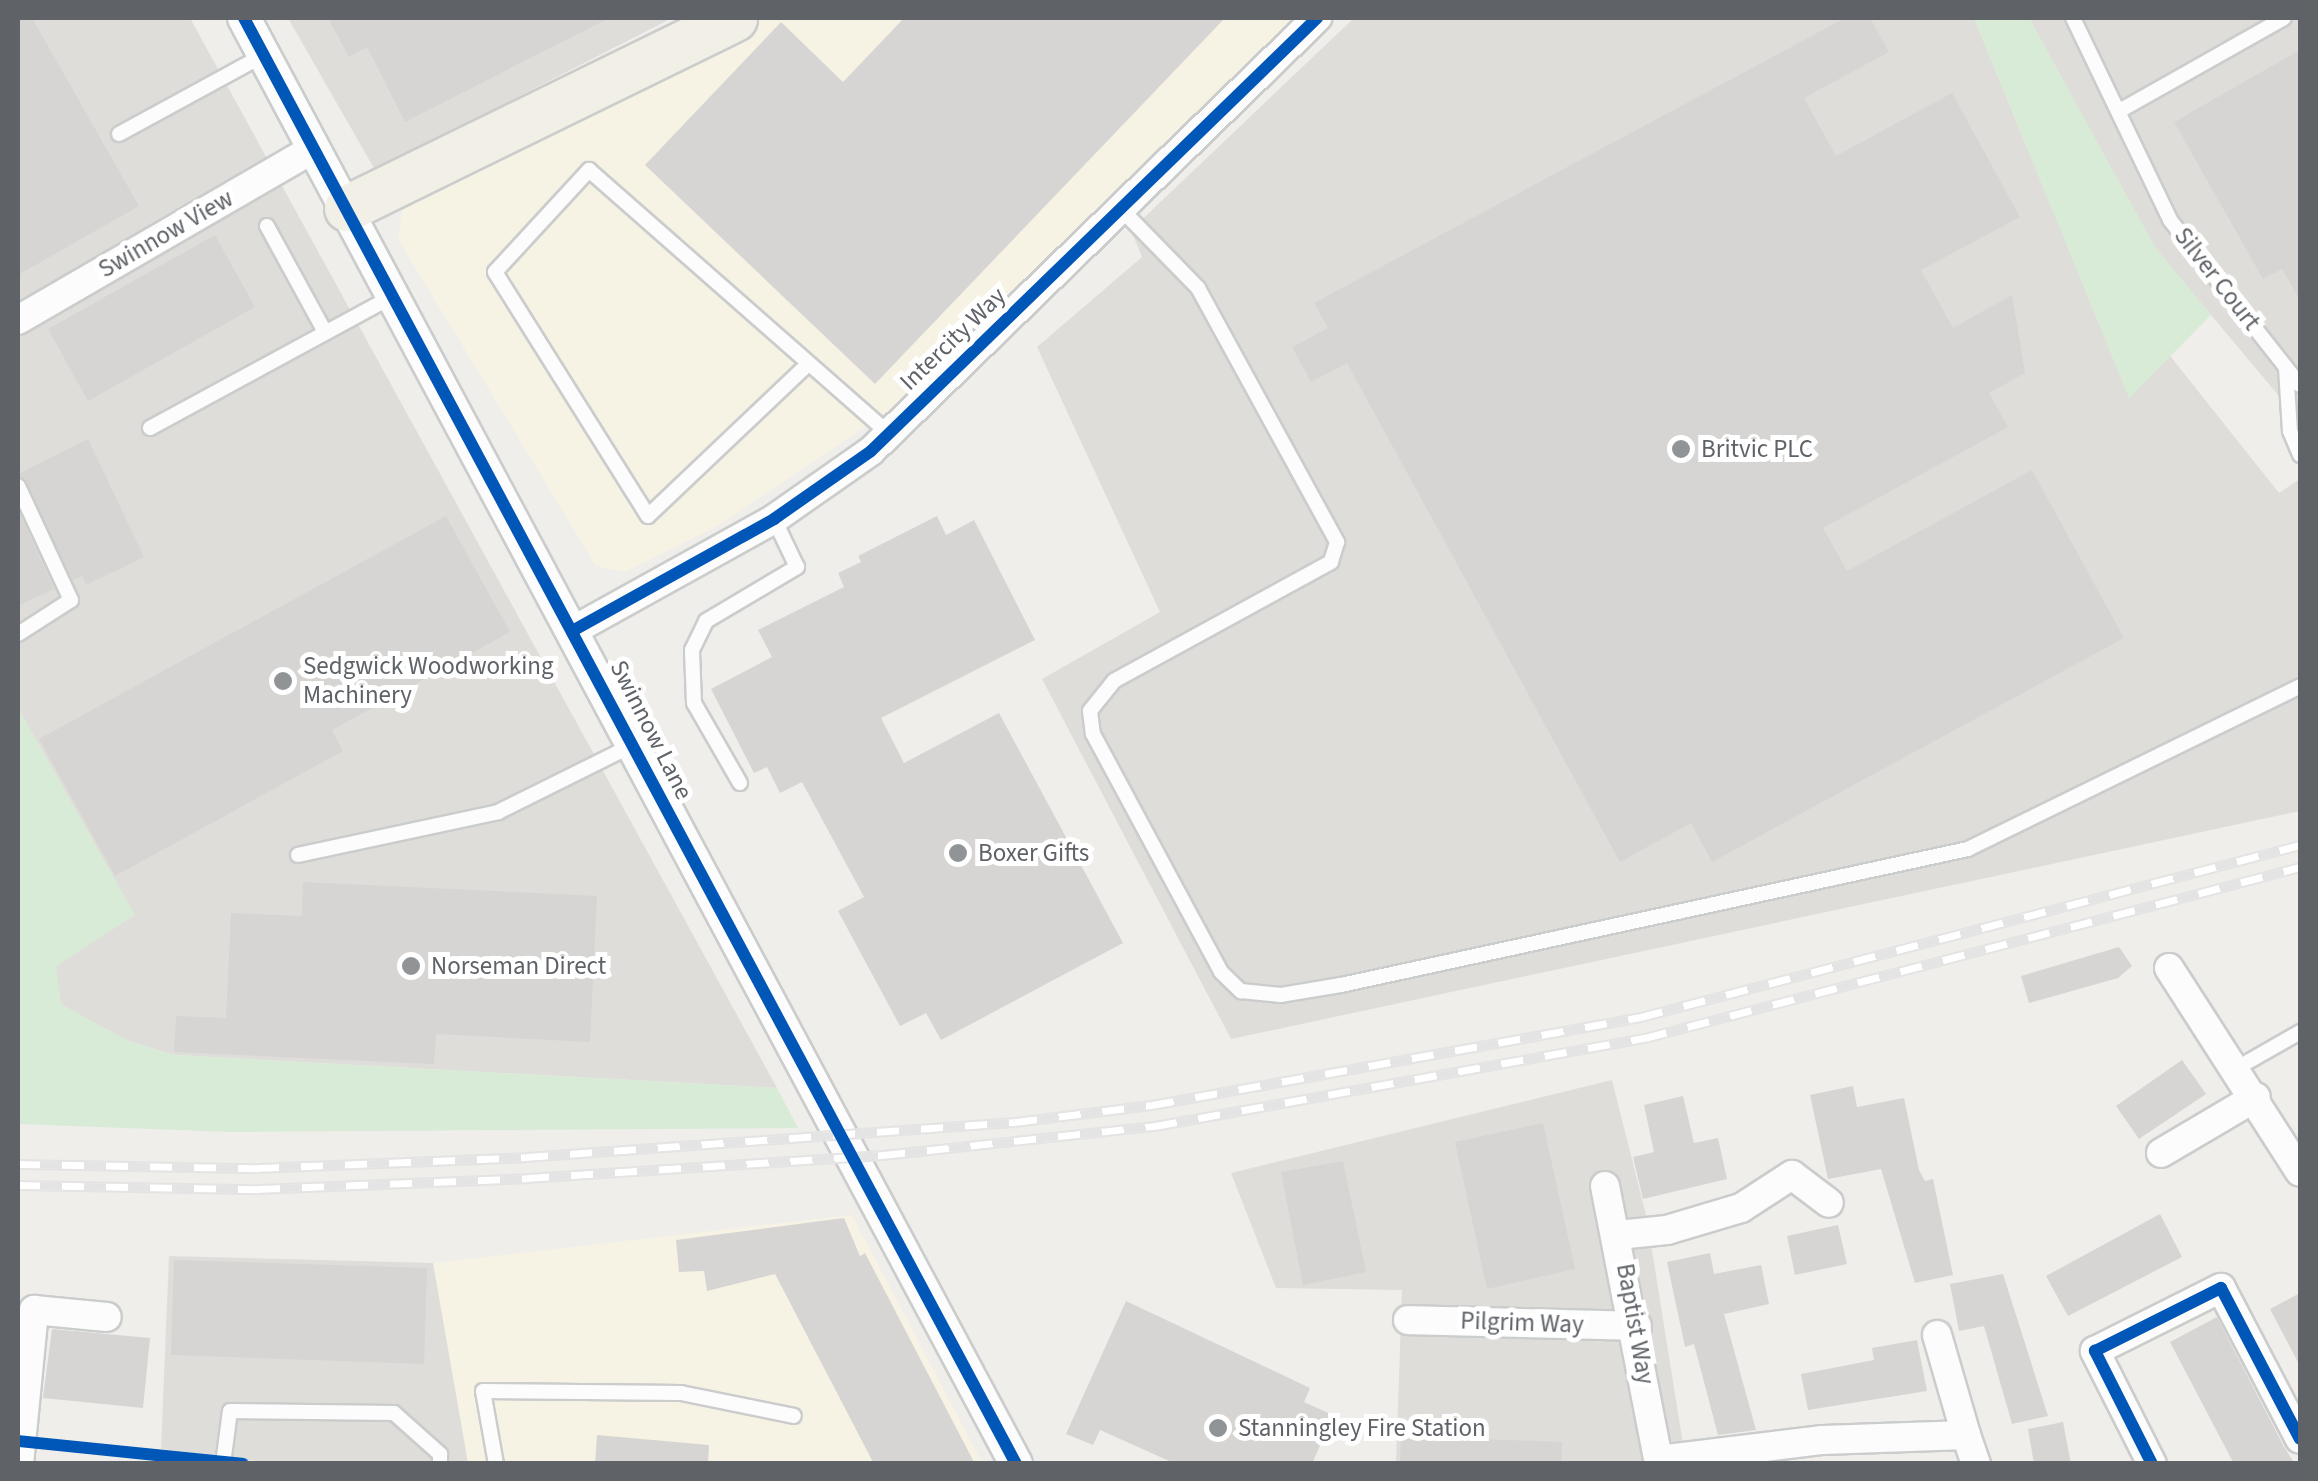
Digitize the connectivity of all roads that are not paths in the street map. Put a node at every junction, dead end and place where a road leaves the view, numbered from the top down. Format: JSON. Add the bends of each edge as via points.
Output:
{"nodes":[{"id":1,"x":244,"y":18,"type":"edge"},
{"id":2,"x":734,"y":18,"type":"edge"},
{"id":3,"x":1317,"y":18,"type":"edge"},
{"id":4,"x":2073,"y":18,"type":"edge"},
{"id":5,"x":2284,"y":18,"type":"edge"},
{"id":6,"x":264,"y":55,"type":"junction"},
{"id":7,"x":2122,"y":110,"type":"junction"},
{"id":8,"x":119,"y":134,"type":"dead end"},
{"id":9,"x":316,"y":148,"type":"junction"},
{"id":10,"x":347,"y":208,"type":"junction"},
{"id":11,"x":1120,"y":208,"type":"junction"},
{"id":12,"x":267,"y":226,"type":"dead end"},
{"id":13,"x":394,"y":295,"type":"junction"},
{"id":14,"x":18,"y":320,"type":"edge"},
{"id":15,"x":326,"y":332,"type":"junction"},
{"id":16,"x":805,"y":366,"type":"junction"},
{"id":17,"x":2286,"y":367,"type":"junction"},
{"id":18,"x":2300,"y":386,"type":"edge"},
{"id":19,"x":150,"y":428,"type":"dead end"},
{"id":20,"x":888,"y":433,"type":"junction"},
{"id":21,"x":2300,"y":455,"type":"edge"},
{"id":22,"x":18,"y":486,"type":"edge"},
{"id":23,"x":774,"y":518,"type":"junction"},
{"id":24,"x":574,"y":630,"type":"junction"},
{"id":25,"x":18,"y":634,"type":"edge"},
{"id":26,"x":2300,"y":686,"type":"edge"},
{"id":27,"x":632,"y":746,"type":"junction"},
{"id":28,"x":740,"y":784,"type":"dead end"},
{"id":29,"x":298,"y":855,"type":"dead end"},
{"id":30,"x":2169,"y":968,"type":"dead end"},
{"id":31,"x":2300,"y":1032,"type":"edge"},
{"id":32,"x":2237,"y":1068,"type":"junction"},
{"id":33,"x":2256,"y":1097,"type":"junction"},
{"id":34,"x":2161,"y":1152,"type":"dead end"},
{"id":35,"x":2300,"y":1172,"type":"edge"},
{"id":36,"x":1605,"y":1186,"type":"dead end"},
{"id":37,"x":1829,"y":1203,"type":"dead end"},
{"id":38,"x":1618,"y":1234,"type":"junction"},
{"id":39,"x":26,"y":1309,"type":"edge"},
{"id":40,"x":107,"y":1317,"type":"dead end"},
{"id":41,"x":1408,"y":1320,"type":"dead end"},
{"id":42,"x":1637,"y":1326,"type":"junction"},
{"id":43,"x":1937,"y":1335,"type":"dead end"},
{"id":44,"x":794,"y":1416,"type":"dead end"},
{"id":45,"x":1966,"y":1435,"type":"junction"},
{"id":46,"x":2300,"y":1440,"type":"edge"},
{"id":47,"x":1659,"y":1462,"type":"edge"},
{"id":48,"x":19,"y":1464,"type":"edge"},
{"id":49,"x":222,"y":1464,"type":"edge"},
{"id":50,"x":440,"y":1464,"type":"edge"},
{"id":51,"x":496,"y":1464,"type":"edge"},
{"id":52,"x":1016,"y":1464,"type":"edge"},
{"id":53,"x":1976,"y":1464,"type":"edge"},
{"id":54,"x":2152,"y":1464,"type":"edge"}],
"edges":[{"from":1,"to":6,"type":"street","name":"Swinnow Lane"},
{"from":2,"to":10,"type":"highway"},
{"from":3,"to":11,"type":"street","name":"Intercity Way"},
{"from":4,"to":7,"type":"lane","name":"Silver Court"},
{"from":5,"to":7,"type":"lane"},
{"from":6,"to":8,"type":"lane"},
{"from":6,"to":9,"type":"street","name":"Swinnow Lane"},
{"from":7,"to":17,"type":"lane","name":"Silver Court","via":[[2170,220]]},
{"from":9,"to":10,"type":"street","name":"Swinnow Lane"},
{"from":9,"to":14,"type":"street","name":"Swinnow View"},
{"from":10,"to":13,"type":"street","name":"Swinnow Lane"},
{"from":11,"to":20,"type":"street","name":"Intercity Way"},
{"from":11,"to":26,"type":"lane","via":[[1198,288],[1337,542],[1331,562],[1114,681],[1090,711],[1093,734],[1220,972],[1242,992],[1282,995],[1341,985],[1968,849]]},
{"from":12,"to":15,"type":"lane"},
{"from":13,"to":15,"type":"lane"},
{"from":13,"to":24,"type":"street","name":"Swinnow Lane"},
{"from":15,"to":19,"type":"lane"},
{"from":16,"to":16,"type":"lane","via":[[589,170],[494,272],[648,516]]},
{"from":16,"to":20,"type":"lane"},
{"from":17,"to":18,"type":"lane","name":"Silver Court"},
{"from":17,"to":21,"type":"lane","via":[[2290,431]]},
{"from":20,"to":23,"type":"street","name":"Intercity Way"},
{"from":22,"to":25,"type":"lane","via":[[71,600]]},
{"from":23,"to":24,"type":"street","name":"Intercity Way"},
{"from":23,"to":28,"type":"lane","via":[[798,567],[706,621],[692,650],[694,703]]},
{"from":24,"to":27,"type":"street","name":"Swinnow Lane"},
{"from":27,"to":29,"type":"lane","via":[[498,812]]},
{"from":27,"to":52,"type":"street","name":"Swinnow Lane"},
{"from":30,"to":32,"type":"street"},
{"from":31,"to":32,"type":"lane"},
{"from":32,"to":33,"type":"street"},
{"from":33,"to":34,"type":"street"},
{"from":33,"to":35,"type":"street"},
{"from":36,"to":38,"type":"street","name":"Baptist Way"},
{"from":37,"to":38,"type":"street","via":[[1792,1175],[1741,1208]]},
{"from":38,"to":42,"type":"street","name":"Baptist Way"},
{"from":39,"to":40,"type":"street"},
{"from":39,"to":48,"type":"street"},
{"from":41,"to":42,"type":"street","name":"Pilgrim Way"},
{"from":42,"to":47,"type":"street","name":"Baptist Way"},
{"from":43,"to":45,"type":"street"},
{"from":44,"to":51,"type":"lane","via":[[681,1393],[484,1391]]},
{"from":45,"to":47,"type":"street","via":[[1823,1440]]},
{"from":45,"to":53,"type":"street"},
{"from":46,"to":54,"type":"street","via":[[2221,1288],[2096,1352]]},
{"from":49,"to":50,"type":"lane","via":[[230,1411],[394,1413],[440,1454]]}]}
